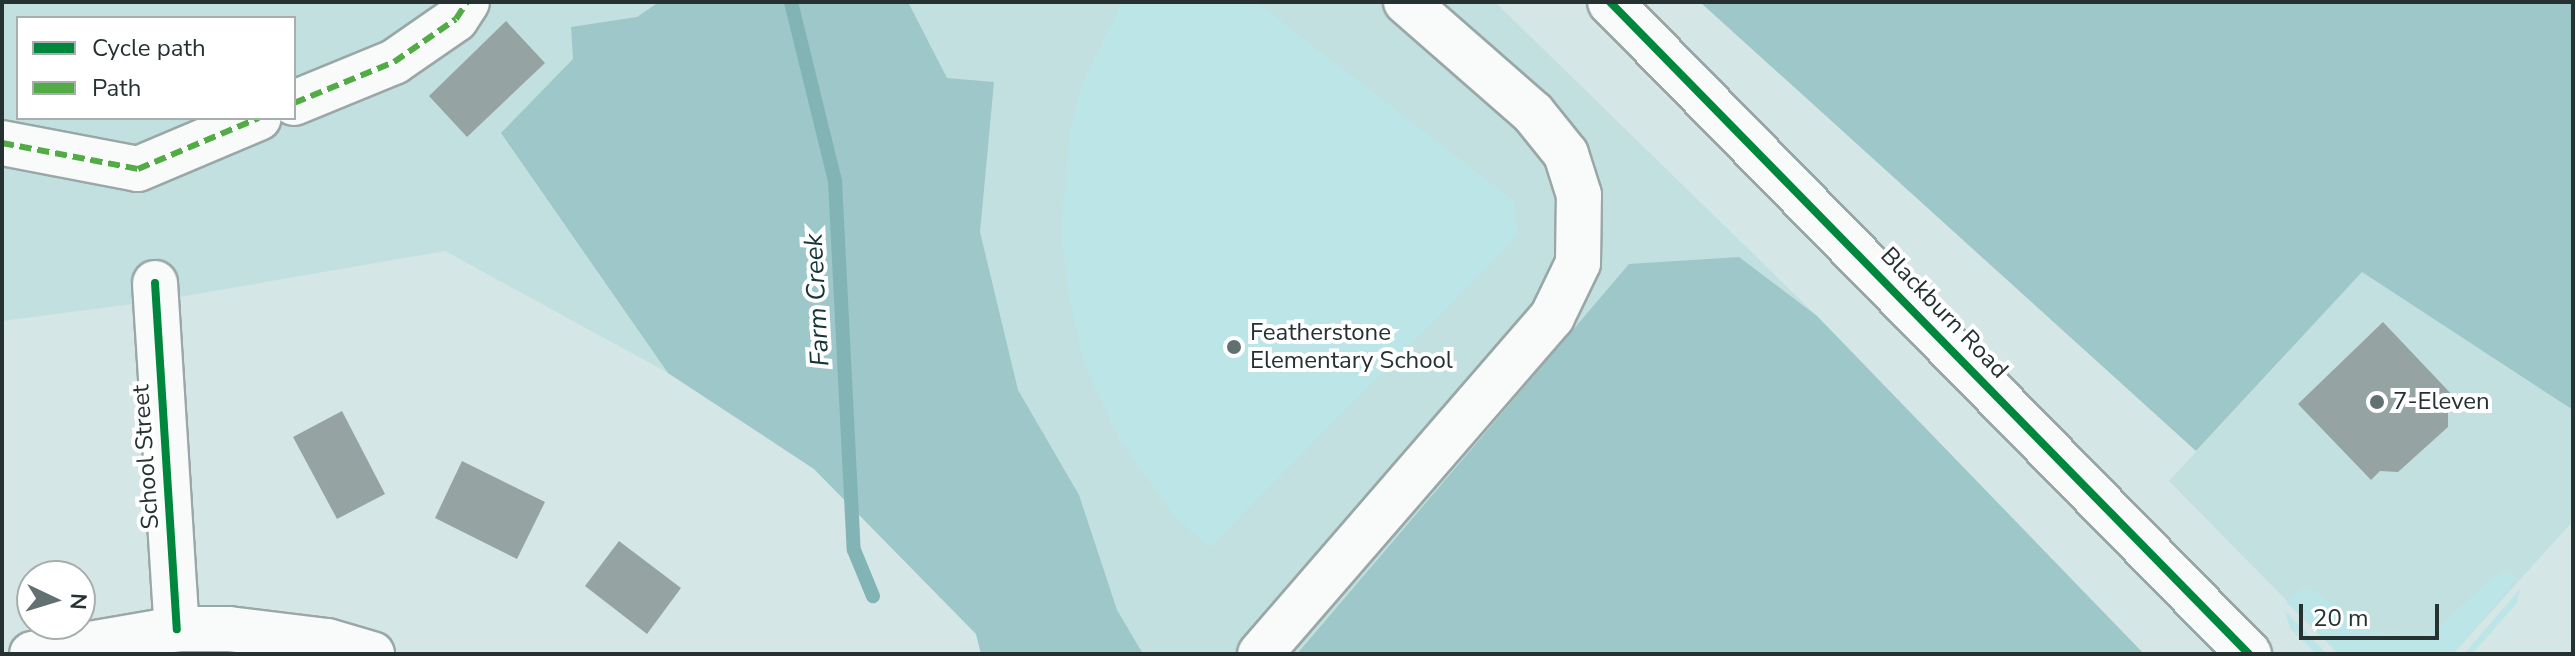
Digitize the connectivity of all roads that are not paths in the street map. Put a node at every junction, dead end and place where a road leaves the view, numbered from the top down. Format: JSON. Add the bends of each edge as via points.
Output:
{"nodes":[{"id":1,"x":467,"y":2,"type":"edge"},
{"id":2,"x":1406,"y":2,"type":"edge"},
{"id":3,"x":1610,"y":2,"type":"edge"},
{"id":4,"x":296,"y":102,"type":"edge"},
{"id":5,"x":254,"y":120,"type":"edge"},
{"id":6,"x":2,"y":143,"type":"edge"},
{"id":7,"x":155,"y":283,"type":"dead end"},
{"id":8,"x":177,"y":629,"type":"junction"},
{"id":9,"x":32,"y":654,"type":"edge"},
{"id":10,"x":372,"y":654,"type":"edge"},
{"id":11,"x":1260,"y":654,"type":"edge"},
{"id":12,"x":2249,"y":654,"type":"edge"}],
"edges":[{"from":1,"to":4,"type":"street","via":[[456,19],[394,62]]},
{"from":2,"to":11,"type":"street","via":[[1533,113],[1561,147],[1579,195],[1578,263],[1552,317]]},
{"from":3,"to":12,"type":"street","name":"Blackburn Road"},
{"from":5,"to":6,"type":"street","via":[[138,169]]},
{"from":7,"to":8,"type":"street","name":"School Street"},
{"from":8,"to":9,"type":"street"},
{"from":8,"to":10,"type":"street","via":[[250,629]]}]}
